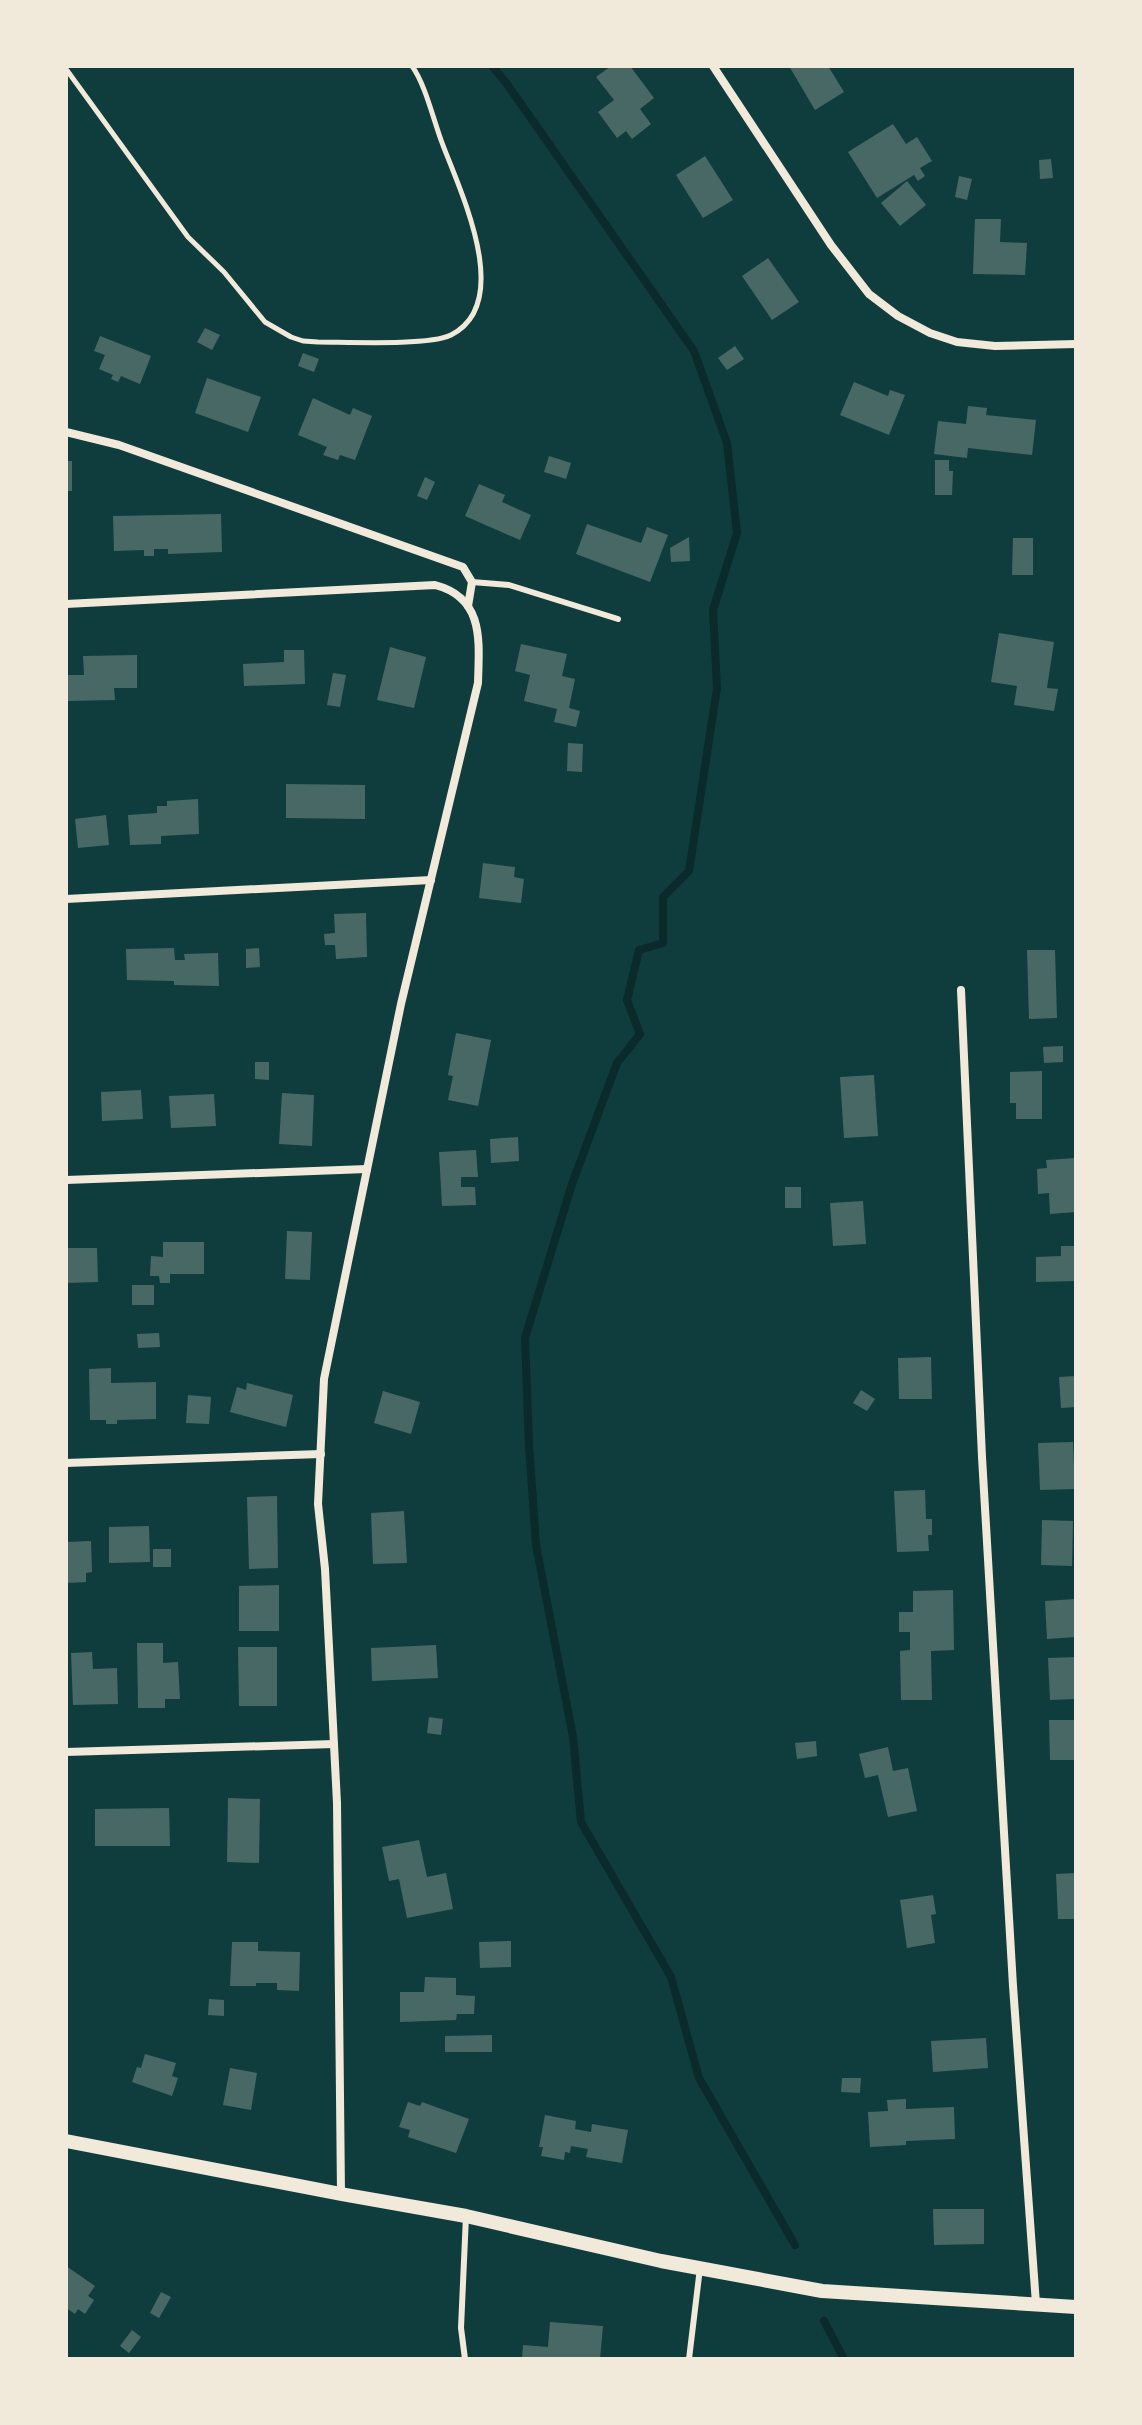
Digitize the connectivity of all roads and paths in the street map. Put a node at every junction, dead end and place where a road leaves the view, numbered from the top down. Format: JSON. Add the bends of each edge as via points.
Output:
{"nodes":[{"id":1,"x":412,"y":66,"type":"edge"},
{"id":2,"x":713,"y":66,"type":"edge"},
{"id":3,"x":66,"y":69,"type":"edge"},
{"id":4,"x":1076,"y":344,"type":"edge"},
{"id":5,"x":66,"y":432,"type":"edge"},
{"id":6,"x":472,"y":582,"type":"junction"},
{"id":7,"x":66,"y":604,"type":"edge"},
{"id":8,"x":468,"y":606,"type":"junction"},
{"id":9,"x":618,"y":619,"type":"dead end"},
{"id":10,"x":431,"y":880,"type":"junction"},
{"id":11,"x":66,"y":899,"type":"edge"},
{"id":12,"x":961,"y":990,"type":"dead end"},
{"id":13,"x":367,"y":1169,"type":"junction"},
{"id":14,"x":66,"y":1180,"type":"edge"},
{"id":15,"x":321,"y":1454,"type":"junction"},
{"id":16,"x":66,"y":1463,"type":"edge"},
{"id":17,"x":334,"y":1744,"type":"junction"},
{"id":18,"x":66,"y":1752,"type":"edge"},
{"id":19,"x":66,"y":2141,"type":"edge"},
{"id":20,"x":341,"y":2194,"type":"junction"},
{"id":21,"x":466,"y":2216,"type":"junction"},
{"id":22,"x":700,"y":2268,"type":"junction"},
{"id":23,"x":1036,"y":2304,"type":"junction"},
{"id":24,"x":1076,"y":2307,"type":"edge"},
{"id":25,"x":465,"y":2359,"type":"edge"},
{"id":26,"x":689,"y":2359,"type":"edge"}],
"edges":[{"from":1,"to":3,"type":"path","via":[[475,238],[482,277],[478,306],[465,325],[443,338],[318,342],[291,337],[265,322],[188,237]]},
{"from":2,"to":4,"type":"street","via":[[869,294],[913,325],[957,342]]},
{"from":5,"to":6,"type":"street","via":[[119,445],[463,567]]},
{"from":6,"to":8,"type":"street"},
{"from":6,"to":9,"type":"lane","via":[[509,585]]},
{"from":7,"to":8,"type":"street","via":[[435,585]]},
{"from":8,"to":10,"type":"street","via":[[479,633],[478,683]]},
{"from":10,"to":11,"type":"street"},
{"from":10,"to":13,"type":"street"},
{"from":12,"to":23,"type":"street","via":[[982,1473]]},
{"from":13,"to":14,"type":"street"},
{"from":13,"to":15,"type":"street","via":[[324,1379]]},
{"from":15,"to":16,"type":"street"},
{"from":15,"to":17,"type":"street","via":[[318,1504]]},
{"from":17,"to":18,"type":"street"},
{"from":17,"to":20,"type":"street"},
{"from":19,"to":20,"type":"street"},
{"from":20,"to":21,"type":"street"},
{"from":21,"to":22,"type":"street"},
{"from":21,"to":25,"type":"lane","via":[[461,2328]]},
{"from":22,"to":23,"type":"street","via":[[822,2291]]},
{"from":22,"to":26,"type":"lane"},
{"from":23,"to":24,"type":"street"}]}
